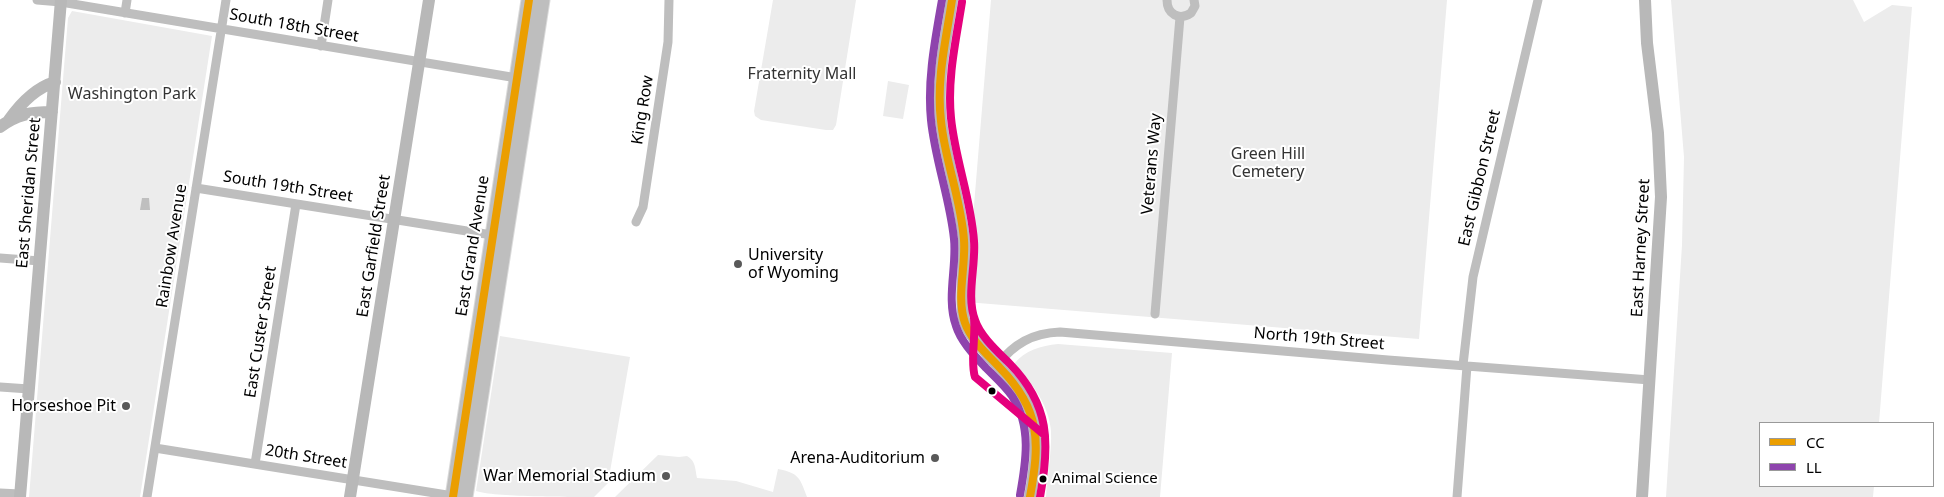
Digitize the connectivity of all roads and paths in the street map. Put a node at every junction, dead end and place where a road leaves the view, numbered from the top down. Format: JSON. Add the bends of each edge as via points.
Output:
{"nodes":[{"id":1,"x":37,"y":0,"type":"edge"},
{"id":2,"x":126,"y":0,"type":"edge"},
{"id":3,"x":226,"y":0,"type":"edge"},
{"id":4,"x":328,"y":0,"type":"edge"},
{"id":5,"x":429,"y":0,"type":"edge"},
{"id":6,"x":529,"y":0,"type":"edge"},
{"id":7,"x":542,"y":0,"type":"edge"},
{"id":8,"x":669,"y":0,"type":"edge"},
{"id":9,"x":952,"y":0,"type":"edge"},
{"id":10,"x":1167,"y":0,"type":"edge"},
{"id":11,"x":1194,"y":0,"type":"edge"},
{"id":12,"x":1538,"y":0,"type":"edge"},
{"id":13,"x":1645,"y":0,"type":"edge"},
{"id":14,"x":61,"y":1,"type":"edge"},
{"id":15,"x":124,"y":13,"type":"junction"},
{"id":16,"x":1180,"y":17,"type":"junction"},
{"id":17,"x":222,"y":29,"type":"junction"},
{"id":18,"x":321,"y":46,"type":"junction"},
{"id":19,"x":420,"y":63,"type":"junction"},
{"id":20,"x":517,"y":78,"type":"junction"},
{"id":21,"x":55,"y":82,"type":"junction"},
{"id":22,"x":52,"y":112,"type":"junction"},
{"id":23,"x":5,"y":123,"type":"edge"},
{"id":24,"x":196,"y":188,"type":"junction"},
{"id":25,"x":296,"y":204,"type":"junction"},
{"id":26,"x":395,"y":220,"type":"junction"},
{"id":27,"x":636,"y":222,"type":"dead end"},
{"id":28,"x":492,"y":235,"type":"junction"},
{"id":29,"x":0,"y":258,"type":"edge"},
{"id":30,"x":40,"y":260,"type":"junction"},
{"id":31,"x":1155,"y":314,"type":"dead end"},
{"id":32,"x":997,"y":365,"type":"junction"},
{"id":33,"x":1465,"y":366,"type":"junction"},
{"id":34,"x":1650,"y":380,"type":"junction"},
{"id":35,"x":0,"y":387,"type":"edge"},
{"id":36,"x":29,"y":389,"type":"junction"},
{"id":37,"x":155,"y":448,"type":"junction"},
{"id":38,"x":255,"y":464,"type":"junction"},
{"id":39,"x":354,"y":480,"type":"junction"},
{"id":40,"x":0,"y":493,"type":"edge"},
{"id":41,"x":20,"y":496,"type":"edge"},
{"id":42,"x":147,"y":497,"type":"edge"},
{"id":43,"x":350,"y":497,"type":"edge"},
{"id":44,"x":457,"y":497,"type":"edge"},
{"id":45,"x":1030,"y":497,"type":"edge"},
{"id":46,"x":1457,"y":497,"type":"edge"},
{"id":47,"x":1642,"y":497,"type":"edge"}],
"edges":[{"from":1,"to":14,"type":"street","name":"South 18th Street"},
{"from":2,"to":15,"type":"street"},
{"from":3,"to":17,"type":"street","name":"Rainbow Avenue"},
{"from":4,"to":18,"type":"street"},
{"from":5,"to":19,"type":"street","name":"East Garfield Street"},
{"from":6,"to":20,"type":"main road","name":"East Grand Avenue"},
{"from":7,"to":44,"type":"main road","name":"East Grand Avenue"},
{"from":8,"to":27,"type":"street","name":"King Row","via":[[668,42],[643,207]]},
{"from":9,"to":32,"type":"street","via":[[940,109],[964,235],[963,310],[971,333]]},
{"from":10,"to":16,"type":"street","via":[[1172,14]]},
{"from":11,"to":16,"type":"street","via":[[1191,13]]},
{"from":12,"to":33,"type":"street","name":"East Gibbon Street","via":[[1473,276]]},
{"from":13,"to":34,"type":"street","name":"East Harney Street","via":[[1660,163],[1660,234]]},
{"from":14,"to":15,"type":"street","name":"South 18th Street"},
{"from":14,"to":21,"type":"street","name":"East Sheridan Street"},
{"from":15,"to":17,"type":"street","name":"South 18th Street"},
{"from":16,"to":31,"type":"street","name":"Veterans Way"},
{"from":17,"to":18,"type":"street","name":"South 18th Street"},
{"from":17,"to":24,"type":"street","name":"Rainbow Avenue"},
{"from":18,"to":19,"type":"street","name":"South 18th Street"},
{"from":19,"to":20,"type":"street","name":"South 18th Street"},
{"from":19,"to":26,"type":"street","name":"East Garfield Street"},
{"from":20,"to":28,"type":"main road","name":"East Grand Avenue"},
{"from":21,"to":22,"type":"street","name":"East Sheridan Street"},
{"from":21,"to":23,"type":"street","via":[[44,85]]},
{"from":22,"to":23,"type":"street","via":[[26,113]]},
{"from":22,"to":30,"type":"street","name":"East Sheridan Street"},
{"from":24,"to":25,"type":"street","name":"South 19th Street"},
{"from":24,"to":37,"type":"street","name":"Rainbow Avenue"},
{"from":25,"to":26,"type":"street","name":"South 19th Street"},
{"from":25,"to":38,"type":"street","name":"East Custer Street"},
{"from":26,"to":28,"type":"street","name":"South 19th Street"},
{"from":26,"to":39,"type":"street","name":"East Garfield Street"},
{"from":28,"to":44,"type":"main road","name":"East Grand Avenue"},
{"from":29,"to":30,"type":"street"},
{"from":30,"to":36,"type":"street","name":"East Sheridan Street"},
{"from":32,"to":33,"type":"street","name":"North 19th Street","via":[[1021,342],[1041,334],[1060,332]]},
{"from":32,"to":45,"type":"street","via":[[1024,397],[1034,426],[1035,458]]},
{"from":33,"to":34,"type":"street","name":"North 19th Street"},
{"from":33,"to":46,"type":"street","name":"East Gibbon Street"},
{"from":34,"to":47,"type":"street","name":"East Harney Street"},
{"from":35,"to":36,"type":"street"},
{"from":36,"to":41,"type":"street","name":"East Sheridan Street"},
{"from":37,"to":38,"type":"street","name":"20th Street"},
{"from":37,"to":42,"type":"street","name":"Rainbow Avenue"},
{"from":38,"to":39,"type":"street","name":"20th Street"},
{"from":39,"to":43,"type":"street","name":"East Garfield Street"},
{"from":39,"to":44,"type":"street","name":"20th Street"},
{"from":40,"to":41,"type":"street","name":"East Sheridan Street"}]}
